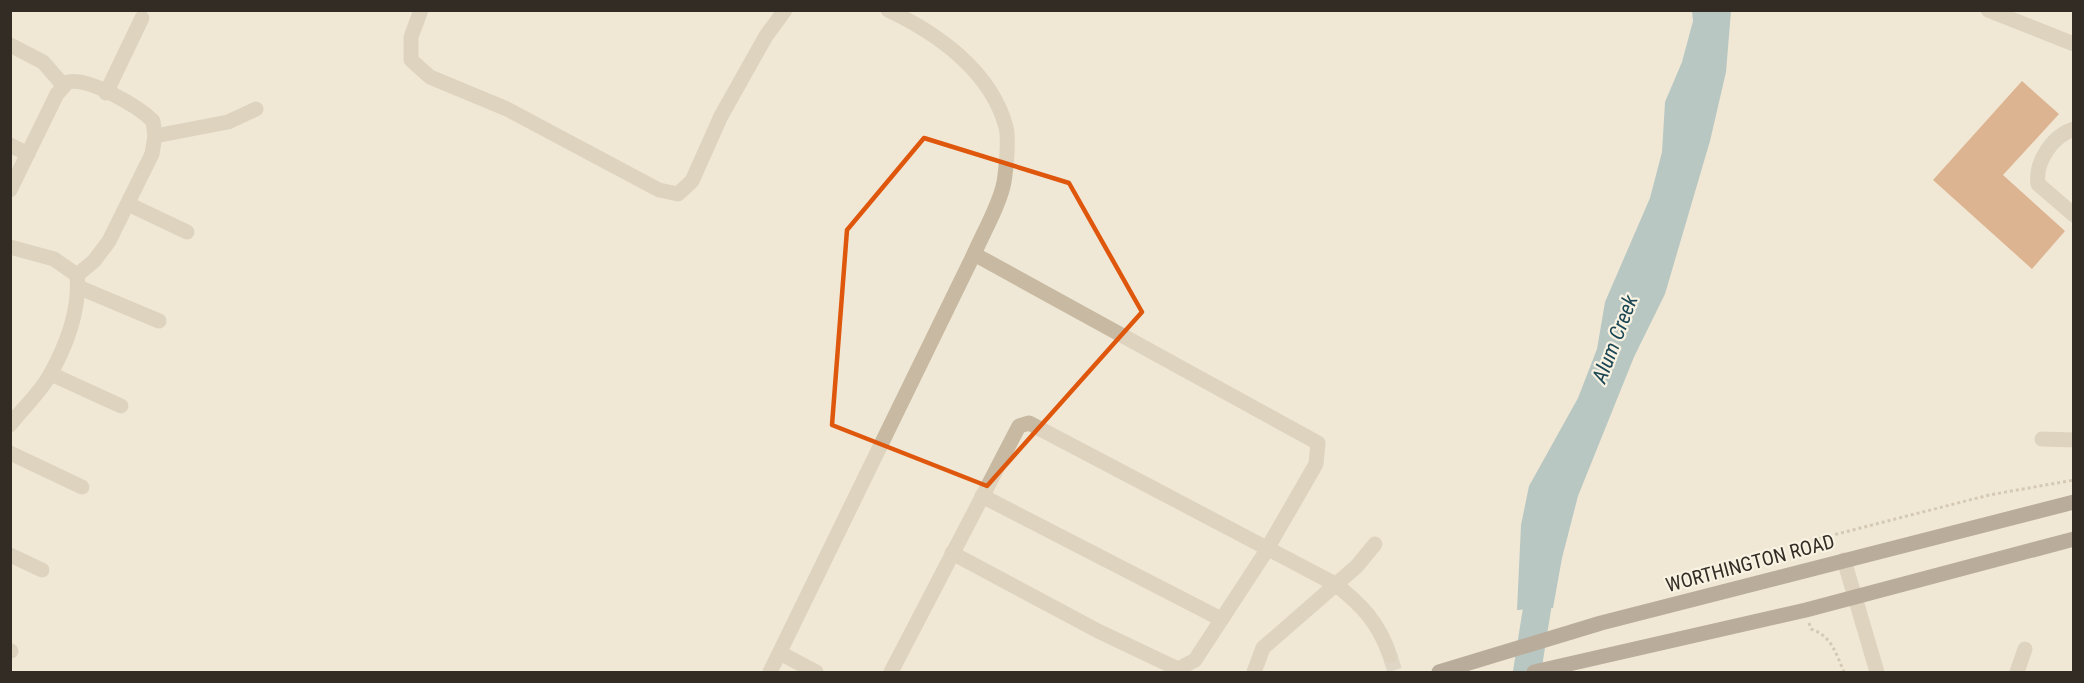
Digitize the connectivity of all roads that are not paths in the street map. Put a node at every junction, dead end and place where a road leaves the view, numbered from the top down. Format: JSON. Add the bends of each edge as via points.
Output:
{"nodes":[{"id":1,"x":421,"y":10,"type":"edge"},
{"id":2,"x":785,"y":10,"type":"edge"},
{"id":3,"x":888,"y":10,"type":"edge"},
{"id":4,"x":1988,"y":10,"type":"edge"},
{"id":5,"x":2022,"y":17,"type":"edge"},
{"id":6,"x":142,"y":18,"type":"dead end"},
{"id":7,"x":2073,"y":44,"type":"edge"},
{"id":8,"x":10,"y":45,"type":"edge"},
{"id":9,"x":63,"y":85,"type":"junction"},
{"id":10,"x":106,"y":93,"type":"junction"},
{"id":11,"x":256,"y":109,"type":"dead end"},
{"id":12,"x":2073,"y":129,"type":"edge"},
{"id":13,"x":155,"y":136,"type":"junction"},
{"id":14,"x":10,"y":145,"type":"edge"},
{"id":15,"x":28,"y":154,"type":"junction"},
{"id":16,"x":10,"y":190,"type":"edge"},
{"id":17,"x":128,"y":204,"type":"junction"},
{"id":18,"x":2072,"y":210,"type":"edge"},
{"id":19,"x":187,"y":232,"type":"dead end"},
{"id":20,"x":10,"y":247,"type":"edge"},
{"id":21,"x":974,"y":254,"type":"junction"},
{"id":22,"x":78,"y":281,"type":"junction"},
{"id":23,"x":159,"y":321,"type":"dead end"},
{"id":24,"x":51,"y":374,"type":"junction"},
{"id":25,"x":121,"y":406,"type":"dead end"},
{"id":26,"x":10,"y":425,"type":"edge"},
{"id":27,"x":2042,"y":439,"type":"dead end"},
{"id":28,"x":2073,"y":440,"type":"edge"},
{"id":29,"x":10,"y":453,"type":"edge"},
{"id":30,"x":82,"y":487,"type":"dead end"},
{"id":31,"x":982,"y":496,"type":"junction"},
{"id":32,"x":2073,"y":502,"type":"edge"},
{"id":33,"x":2073,"y":539,"type":"edge"},
{"id":34,"x":1375,"y":544,"type":"dead end"},
{"id":35,"x":1268,"y":548,"type":"junction"},
{"id":36,"x":952,"y":553,"type":"junction"},
{"id":37,"x":10,"y":555,"type":"edge"},
{"id":38,"x":1844,"y":560,"type":"junction"},
{"id":39,"x":42,"y":570,"type":"dead end"},
{"id":40,"x":1335,"y":584,"type":"junction"},
{"id":41,"x":1856,"y":598,"type":"junction"},
{"id":42,"x":1221,"y":619,"type":"junction"},
{"id":43,"x":2025,"y":650,"type":"dead end"},
{"id":44,"x":780,"y":653,"type":"junction"},
{"id":45,"x":1390,"y":656,"type":"tunnel mouth"},
{"id":46,"x":1176,"y":671,"type":"edge"},
{"id":47,"x":770,"y":672,"type":"edge"},
{"id":48,"x":816,"y":672,"type":"edge"},
{"id":49,"x":891,"y":672,"type":"edge"},
{"id":50,"x":1254,"y":672,"type":"edge"},
{"id":51,"x":1439,"y":672,"type":"edge"},
{"id":52,"x":1534,"y":672,"type":"edge"},
{"id":53,"x":1877,"y":672,"type":"edge"},
{"id":54,"x":2017,"y":672,"type":"edge"}],
"edges":[{"from":1,"to":2,"type":"street","via":[[411,37],[411,60],[430,77],[507,109],[659,190],[678,194],[692,181],[722,116],[766,36]]},
{"from":3,"to":21,"type":"street","via":[[929,33],[964,61],[992,95],[1006,128],[1004,183]]},
{"from":4,"to":5,"type":"street"},
{"from":5,"to":7,"type":"street"},
{"from":6,"to":10,"type":"street"},
{"from":8,"to":9,"type":"street","via":[[43,62]]},
{"from":9,"to":10,"type":"street","via":[[75,81]]},
{"from":9,"to":15,"type":"street"},
{"from":10,"to":13,"type":"street","via":[[147,115],[153,122]]},
{"from":11,"to":13,"type":"street","via":[[228,122]]},
{"from":12,"to":18,"type":"street","via":[[2062,135],[2041,159],[2037,171],[2038,184]]},
{"from":13,"to":17,"type":"street","via":[[152,154]]},
{"from":14,"to":15,"type":"street"},
{"from":15,"to":16,"type":"street"},
{"from":17,"to":19,"type":"street"},
{"from":17,"to":22,"type":"street","via":[[103,252]]},
{"from":20,"to":22,"type":"street","via":[[54,259]]},
{"from":21,"to":35,"type":"street","via":[[1318,443],[1316,464]]},
{"from":21,"to":44,"type":"street"},
{"from":22,"to":23,"type":"street"},
{"from":22,"to":24,"type":"street","via":[[76,313]]},
{"from":24,"to":25,"type":"street"},
{"from":24,"to":26,"type":"street"},
{"from":27,"to":28,"type":"street"},
{"from":29,"to":30,"type":"street"},
{"from":31,"to":35,"type":"street","via":[[1019,426],[1029,423]]},
{"from":31,"to":36,"type":"street"},
{"from":31,"to":42,"type":"street"},
{"from":32,"to":38,"type":"main road","name":"WORTHINGTON ROAD"},
{"from":33,"to":41,"type":"main road"},
{"from":34,"to":40,"type":"street","via":[[1358,566]]},
{"from":35,"to":40,"type":"street"},
{"from":35,"to":42,"type":"street"},
{"from":36,"to":46,"type":"street"},
{"from":36,"to":49,"type":"street"},
{"from":37,"to":39,"type":"street"},
{"from":38,"to":41,"type":"street"},
{"from":38,"to":51,"type":"main road","name":"WORTHINGTON ROAD","via":[[1600,623]]},
{"from":40,"to":45,"type":"street","via":[[1371,615]]},
{"from":40,"to":50,"type":"street","via":[[1263,648]]},
{"from":41,"to":52,"type":"main road"},
{"from":41,"to":53,"type":"street"},
{"from":42,"to":46,"type":"street","via":[[1194,660]]},
{"from":43,"to":54,"type":"street"},
{"from":44,"to":47,"type":"street"},
{"from":44,"to":48,"type":"street"}]}
